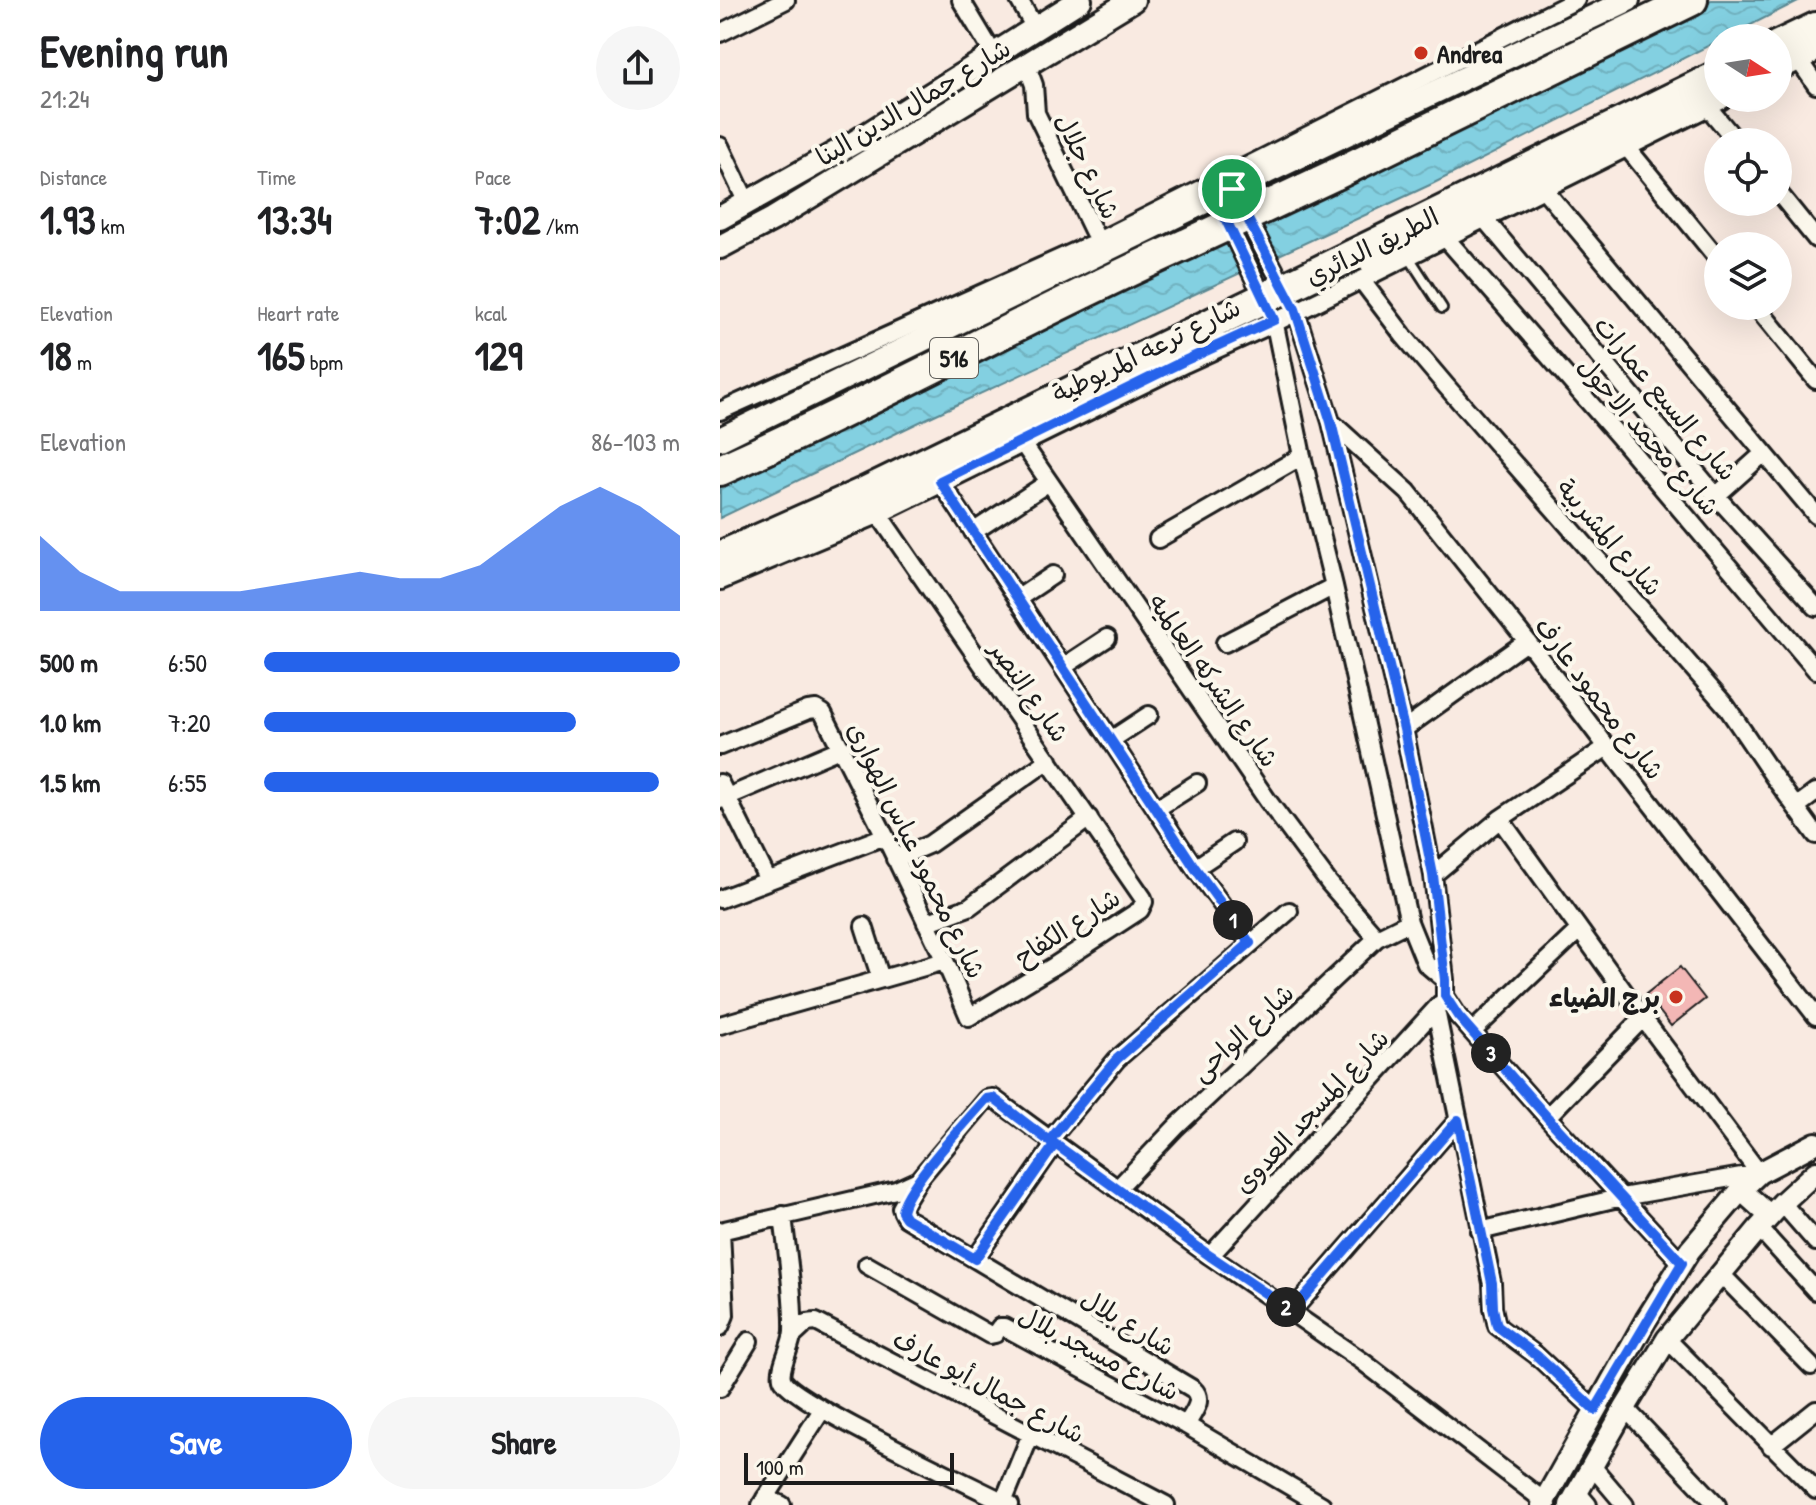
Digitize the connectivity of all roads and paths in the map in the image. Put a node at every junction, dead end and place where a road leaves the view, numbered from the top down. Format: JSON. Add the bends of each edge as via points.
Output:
{"nodes":[{"id":1,"x":786,"y":0,"type":"edge"},
{"id":2,"x":961,"y":0,"type":"edge"},
{"id":3,"x":1019,"y":0,"type":"edge"},
{"id":4,"x":1080,"y":0,"type":"edge"},
{"id":5,"x":1133,"y":0,"type":"edge"},
{"id":6,"x":1576,"y":0,"type":"edge"},
{"id":7,"x":1628,"y":0,"type":"edge"},
{"id":8,"x":1692,"y":0,"type":"edge"},
{"id":9,"x":1035,"y":28,"type":"junction"},
{"id":10,"x":1816,"y":28,"type":"edge"},
{"id":11,"x":720,"y":33,"type":"edge"},
{"id":12,"x":1506,"y":47,"type":"junction"},
{"id":13,"x":994,"y":55,"type":"junction"},
{"id":14,"x":1792,"y":56,"type":"edge"},
{"id":15,"x":1027,"y":66,"type":"junction"},
{"id":16,"x":1704,"y":83,"type":"edge"},
{"id":17,"x":1816,"y":85,"type":"edge"},
{"id":18,"x":1704,"y":106,"type":"edge"},
{"id":19,"x":1625,"y":145,"type":"junction"},
{"id":20,"x":720,"y":146,"type":"edge"},
{"id":21,"x":1542,"y":187,"type":"junction"},
{"id":22,"x":1226,"y":197,"type":"junction"},
{"id":23,"x":747,"y":203,"type":"junction"},
{"id":24,"x":1792,"y":209,"type":"edge"},
{"id":25,"x":1482,"y":216,"type":"junction"},
{"id":26,"x":720,"y":218,"type":"edge"},
{"id":27,"x":1443,"y":235,"type":"junction"},
{"id":28,"x":1816,"y":239,"type":"edge"},
{"id":29,"x":1098,"y":241,"type":"junction"},
{"id":30,"x":1704,"y":242,"type":"edge"},
{"id":31,"x":720,"y":247,"type":"edge"},
{"id":32,"x":1407,"y":253,"type":"junction"},
{"id":33,"x":1359,"y":277,"type":"junction"},
{"id":34,"x":1292,"y":304,"type":"junction"},
{"id":35,"x":1442,"y":308,"type":"dead end"},
{"id":36,"x":1272,"y":314,"type":"junction"},
{"id":37,"x":1767,"y":320,"type":"edge"},
{"id":38,"x":1305,"y":340,"type":"junction"},
{"id":39,"x":1280,"y":350,"type":"junction"},
{"id":40,"x":1816,"y":380,"type":"edge"},
{"id":41,"x":720,"y":411,"type":"edge"},
{"id":42,"x":1331,"y":422,"type":"junction"},
{"id":43,"x":720,"y":439,"type":"edge"},
{"id":44,"x":1021,"y":441,"type":"junction"},
{"id":45,"x":1764,"y":453,"type":"junction"},
{"id":46,"x":1302,"y":456,"type":"junction"},
{"id":47,"x":720,"y":470,"type":"edge"},
{"id":48,"x":940,"y":481,"type":"junction"},
{"id":49,"x":1049,"y":482,"type":"junction"},
{"id":50,"x":1716,"y":496,"type":"junction"},
{"id":51,"x":877,"y":512,"type":"junction"},
{"id":52,"x":1816,"y":515,"type":"edge"},
{"id":53,"x":973,"y":532,"type":"junction"},
{"id":54,"x":1158,"y":539,"type":"dead end"},
{"id":55,"x":720,"y":557,"type":"edge"},
{"id":56,"x":1053,"y":575,"type":"dead end"},
{"id":57,"x":720,"y":578,"type":"edge"},
{"id":58,"x":1334,"y":586,"type":"junction"},
{"id":59,"x":1017,"y":599,"type":"junction"},
{"id":60,"x":1816,"y":607,"type":"edge"},
{"id":61,"x":1107,"y":638,"type":"dead end"},
{"id":62,"x":1527,"y":641,"type":"junction"},
{"id":63,"x":1225,"y":643,"type":"dead end"},
{"id":64,"x":1063,"y":667,"type":"junction"},
{"id":65,"x":1816,"y":670,"type":"edge"},
{"id":66,"x":1149,"y":715,"type":"dead end"},
{"id":67,"x":1404,"y":729,"type":"junction"},
{"id":68,"x":1111,"y":740,"type":"junction"},
{"id":69,"x":720,"y":746,"type":"edge"},
{"id":70,"x":1607,"y":747,"type":"junction"},
{"id":71,"x":842,"y":748,"type":"junction"},
{"id":72,"x":1049,"y":760,"type":"junction"},
{"id":73,"x":1197,"y":783,"type":"dead end"},
{"id":74,"x":1816,"y":792,"type":"edge"},
{"id":75,"x":723,"y":793,"type":"edge"},
{"id":76,"x":1796,"y":807,"type":"junction"},
{"id":77,"x":1156,"y":809,"type":"junction"},
{"id":78,"x":1089,"y":818,"type":"junction"},
{"id":79,"x":1500,"y":819,"type":"junction"},
{"id":80,"x":1816,"y":835,"type":"edge"},
{"id":81,"x":885,"y":836,"type":"junction"},
{"id":82,"x":1234,"y":842,"type":"dead end"},
{"id":83,"x":895,"y":859,"type":"junction"},
{"id":84,"x":1195,"y":868,"type":"junction"},
{"id":85,"x":1433,"y":875,"type":"junction"},
{"id":86,"x":768,"y":880,"type":"junction"},
{"id":87,"x":1143,"y":898,"type":"joint"},
{"id":88,"x":720,"y":899,"type":"edge"},
{"id":89,"x":1289,"y":911,"type":"dead end"},
{"id":90,"x":1409,"y":922,"type":"junction"},
{"id":91,"x":926,"y":923,"type":"junction"},
{"id":92,"x":864,"y":926,"type":"dead end"},
{"id":93,"x":1579,"y":930,"type":"junction"},
{"id":94,"x":1377,"y":938,"type":"junction"},
{"id":95,"x":1250,"y":943,"type":"junction"},
{"id":96,"x":945,"y":961,"type":"junction"},
{"id":97,"x":881,"y":979,"type":"junction"},
{"id":98,"x":1442,"y":996,"type":"junction"},
{"id":99,"x":1816,"y":1016,"type":"edge"},
{"id":100,"x":969,"y":1017,"type":"joint"},
{"id":101,"x":1643,"y":1018,"type":"junction"},
{"id":102,"x":720,"y":1025,"type":"edge"},
{"id":103,"x":1472,"y":1032,"type":"junction"},
{"id":104,"x":1547,"y":1117,"type":"junction"},
{"id":105,"x":1458,"y":1120,"type":"junction"},
{"id":106,"x":1052,"y":1142,"type":"junction"},
{"id":107,"x":1816,"y":1143,"type":"edge"},
{"id":108,"x":1816,"y":1172,"type":"edge"},
{"id":109,"x":1759,"y":1173,"type":"junction"},
{"id":110,"x":918,"y":1180,"type":"junction"},
{"id":111,"x":1117,"y":1189,"type":"junction"},
{"id":112,"x":1741,"y":1190,"type":"junction"},
{"id":113,"x":1622,"y":1197,"type":"junction"},
{"id":114,"x":783,"y":1215,"type":"junction"},
{"id":115,"x":1770,"y":1216,"type":"junction"},
{"id":116,"x":721,"y":1231,"type":"edge"},
{"id":117,"x":1480,"y":1231,"type":"junction"},
{"id":118,"x":1816,"y":1242,"type":"edge"},
{"id":119,"x":1210,"y":1256,"type":"junction"},
{"id":120,"x":975,"y":1259,"type":"junction"},
{"id":121,"x":1682,"y":1263,"type":"junction"},
{"id":122,"x":867,"y":1265,"type":"dead end"},
{"id":123,"x":1721,"y":1274,"type":"junction"},
{"id":124,"x":1816,"y":1291,"type":"edge"},
{"id":125,"x":1292,"y":1311,"type":"junction"},
{"id":126,"x":720,"y":1327,"type":"edge"},
{"id":127,"x":793,"y":1336,"type":"junction"},
{"id":128,"x":1667,"y":1339,"type":"junction"},
{"id":129,"x":749,"y":1341,"type":"dead end"},
{"id":130,"x":1811,"y":1366,"type":"dead end"},
{"id":131,"x":720,"y":1388,"type":"edge"},
{"id":132,"x":1625,"y":1408,"type":"junction"},
{"id":133,"x":822,"y":1410,"type":"junction"},
{"id":134,"x":1595,"y":1410,"type":"junction"},
{"id":135,"x":1813,"y":1419,"type":"edge"},
{"id":136,"x":1186,"y":1425,"type":"junction"},
{"id":137,"x":1031,"y":1434,"type":"junction"},
{"id":138,"x":1771,"y":1446,"type":"junction"},
{"id":139,"x":1592,"y":1466,"type":"junction"},
{"id":140,"x":1816,"y":1490,"type":"edge"},
{"id":141,"x":1578,"y":1501,"type":"edge"},
{"id":142,"x":763,"y":1502,"type":"edge"},
{"id":143,"x":1005,"y":1504,"type":"edge"},
{"id":144,"x":1544,"y":1504,"type":"edge"},
{"id":145,"x":782,"y":1505,"type":"edge"},
{"id":146,"x":1166,"y":1505,"type":"edge"},
{"id":147,"x":1322,"y":1505,"type":"edge"},
{"id":148,"x":1625,"y":1505,"type":"edge"},
{"id":149,"x":1717,"y":1505,"type":"edge"}],
"edges":[{"from":1,"to":11,"type":"street"},
{"from":2,"to":13,"type":"street"},
{"from":3,"to":9,"type":"street"},
{"from":4,"to":9,"type":"main road","name":"شارع جمال الدين البنا"},
{"from":5,"to":15,"type":"main road","name":"شارع جمال الدين البنا"},
{"from":6,"to":12,"type":"street"},
{"from":7,"to":12,"type":"main road"},
{"from":8,"to":47,"type":"highway","number":"516","bridge":true},
{"from":9,"to":13,"type":"main road","name":"شارع جمال الدين البنا"},
{"from":10,"to":14,"type":"highway"},
{"from":12,"to":22,"type":"main road"},
{"from":12,"to":29,"type":"street"},
{"from":13,"to":23,"type":"main road","name":"شارع جمال الدين البنا"},
{"from":14,"to":17,"type":"street"},
{"from":15,"to":29,"type":"street","name":"شارع جلال","via":[[1036,113]]},
{"from":15,"to":31,"type":"main road","name":"شارع جمال الدين البنا"},
{"from":16,"to":55,"type":"highway","name":"الطريق الدائري","bridge":true,"via":[[864,493]]},
{"from":18,"to":19,"type":"main road","name":"شارع ترعه المريوطية"},
{"from":19,"to":21,"type":"main road","name":"شارع ترعه المريوطية"},
{"from":19,"to":30,"type":"street"},
{"from":20,"to":23,"type":"street"},
{"from":21,"to":25,"type":"main road","name":"شارع ترعه المريوطية"},
{"from":21,"to":45,"type":"street"},
{"from":22,"to":34,"type":"street","bridge":true},
{"from":22,"to":36,"type":"street","bridge":true},
{"from":22,"to":43,"type":"main road"},
{"from":23,"to":26,"type":"main road","name":"شارع جمال الدين البنا"},
{"from":24,"to":28,"type":"street"},
{"from":25,"to":27,"type":"main road","name":"شارع ترعه المريوطية"},
{"from":25,"to":50,"type":"street","name":"شارع السبع عمارات"},
{"from":27,"to":32,"type":"main road","name":"شارع ترعه المريوطية"},
{"from":27,"to":65,"type":"street","name":"شارع محمد الاحول"},
{"from":29,"to":41,"type":"street"},
{"from":32,"to":33,"type":"main road","name":"شارع ترعه المريوطية"},
{"from":32,"to":35,"type":"lane"},
{"from":33,"to":34,"type":"main road","name":"شارع ترعه المريوطية"},
{"from":33,"to":76,"type":"street","name":"شارع المشربية","via":[[1447,387],[1726,706]]},
{"from":34,"to":36,"type":"main road","name":"شارع ترعه المريوطية"},
{"from":34,"to":38,"type":"street"},
{"from":36,"to":39,"type":"street"},
{"from":36,"to":44,"type":"main road","name":"شارع ترعه المريوطية"},
{"from":37,"to":40,"type":"street"},
{"from":38,"to":39,"type":"street"},
{"from":38,"to":42,"type":"street"},
{"from":39,"to":46,"type":"street"},
{"from":42,"to":62,"type":"street","name":"شارع محمود عارف","via":[[1408,492]]},
{"from":42,"to":67,"type":"street"},
{"from":44,"to":48,"type":"main road","name":"شارع ترعه المريوطية"},
{"from":44,"to":49,"type":"street","name":"شارع الشركه العالميه"},
{"from":45,"to":50,"type":"street"},
{"from":45,"to":52,"type":"street"},
{"from":46,"to":54,"type":"street"},
{"from":46,"to":58,"type":"street"},
{"from":48,"to":51,"type":"main road","name":"شارع ترعه المريوطية"},
{"from":48,"to":53,"type":"street"},
{"from":49,"to":53,"type":"street"},
{"from":49,"to":94,"type":"street","name":"شارع الشركه العالميه","via":[[1268,801]]},
{"from":50,"to":60,"type":"street","name":"شارع السبع عمارات"},
{"from":51,"to":57,"type":"main road","name":"شارع ترعه المريوطية"},
{"from":51,"to":72,"type":"street","name":"شارع النصر"},
{"from":53,"to":59,"type":"street"},
{"from":56,"to":59,"type":"street"},
{"from":58,"to":63,"type":"street"},
{"from":58,"to":90,"type":"street"},
{"from":59,"to":64,"type":"street"},
{"from":61,"to":64,"type":"street"},
{"from":62,"to":67,"type":"street"},
{"from":62,"to":70,"type":"street","name":"شارع محمود عارف"},
{"from":64,"to":68,"type":"street"},
{"from":66,"to":68,"type":"street"},
{"from":67,"to":85,"type":"street"},
{"from":68,"to":77,"type":"street"},
{"from":69,"to":71,"type":"street","name":"شارع محمود عباس الهوارى","via":[[816,709]]},
{"from":70,"to":79,"type":"street"},
{"from":70,"to":99,"type":"street","name":"شارع محمود عارف"},
{"from":71,"to":75,"type":"street"},
{"from":71,"to":81,"type":"street","name":"شارع محمود عباس الهوارى"},
{"from":72,"to":78,"type":"street","name":"شارع النصر"},
{"from":72,"to":83,"type":"street","via":[[926,847]]},
{"from":73,"to":77,"type":"street"},
{"from":74,"to":76,"type":"street"},
{"from":75,"to":86,"type":"street"},
{"from":76,"to":80,"type":"street","name":"شارع المشربية"},
{"from":77,"to":84,"type":"street"},
{"from":78,"to":87,"type":"street","name":"شارع النصر"},
{"from":78,"to":91,"type":"street","via":[[969,907]]},
{"from":79,"to":85,"type":"street"},
{"from":79,"to":93,"type":"street"},
{"from":81,"to":83,"type":"street","name":"شارع محمود عباس الهوارى"},
{"from":81,"to":86,"type":"street"},
{"from":82,"to":84,"type":"street"},
{"from":83,"to":91,"type":"street","name":"شارع محمود عباس الهوارى"},
{"from":84,"to":95,"type":"street"},
{"from":85,"to":98,"type":"street"},
{"from":86,"to":88,"type":"street"},
{"from":87,"to":100,"type":"street","name":"شارع الكفاح","via":[[1137,912]]},
{"from":89,"to":95,"type":"street"},
{"from":90,"to":94,"type":"street","name":"شارع الواحى"},
{"from":90,"to":98,"type":"street"},
{"from":91,"to":96,"type":"street","name":"شارع محمود عباس الهوارى"},
{"from":92,"to":97,"type":"street"},
{"from":93,"to":101,"type":"street"},
{"from":93,"to":103,"type":"street"},
{"from":94,"to":111,"type":"street","name":"شارع الواحى"},
{"from":95,"to":106,"type":"street","via":[[1117,1059]]},
{"from":96,"to":97,"type":"street"},
{"from":96,"to":100,"type":"street","name":"شارع محمود عباس الهوارى"},
{"from":97,"to":102,"type":"street"},
{"from":98,"to":103,"type":"street"},
{"from":98,"to":105,"type":"street"},
{"from":98,"to":119,"type":"street","name":"شارع المسجد العدوى"},
{"from":101,"to":104,"type":"street"},
{"from":101,"to":109,"type":"street"},
{"from":103,"to":104,"type":"street"},
{"from":104,"to":113,"type":"street"},
{"from":105,"to":117,"type":"street"},
{"from":105,"to":125,"type":"street"},
{"from":106,"to":110,"type":"street","via":[[986,1099]]},
{"from":106,"to":111,"type":"street"},
{"from":106,"to":120,"type":"street"},
{"from":107,"to":109,"type":"street"},
{"from":108,"to":115,"type":"street"},
{"from":109,"to":112,"type":"street"},
{"from":109,"to":113,"type":"street"},
{"from":110,"to":114,"type":"street","via":[[896,1190]]},
{"from":110,"to":120,"type":"street","name":"شارع بلال","via":[[903,1215]]},
{"from":111,"to":119,"type":"street"},
{"from":112,"to":115,"type":"street"},
{"from":112,"to":121,"type":"street"},
{"from":113,"to":117,"type":"street"},
{"from":113,"to":121,"type":"street"},
{"from":114,"to":116,"type":"street"},
{"from":114,"to":127,"type":"street"},
{"from":115,"to":118,"type":"street"},
{"from":115,"to":123,"type":"street"},
{"from":115,"to":124,"type":"street"},
{"from":116,"to":126,"type":"street","via":[[725,1315]]},
{"from":117,"to":134,"type":"street","via":[[1497,1326]]},
{"from":119,"to":125,"type":"street"},
{"from":120,"to":136,"type":"street","name":"شارع بلال","via":[[1193,1389],[1199,1401]]},
{"from":121,"to":134,"type":"street"},
{"from":122,"to":136,"type":"street","name":"شارع مسجد بلال","via":[[990,1335],[1004,1327]]},
{"from":123,"to":128,"type":"street"},
{"from":123,"to":130,"type":"street"},
{"from":125,"to":144,"type":"street"},
{"from":127,"to":133,"type":"street","via":[[782,1381]]},
{"from":127,"to":137,"type":"street","name":"شارع جمال أبو عارف","via":[[816,1322]]},
{"from":128,"to":132,"type":"street"},
{"from":128,"to":138,"type":"street"},
{"from":129,"to":131,"type":"street"},
{"from":132,"to":139,"type":"street"},
{"from":132,"to":149,"type":"street"},
{"from":133,"to":142,"type":"street"},
{"from":133,"to":143,"type":"street"},
{"from":134,"to":144,"type":"street"},
{"from":135,"to":138,"type":"street"},
{"from":136,"to":147,"type":"street"},
{"from":137,"to":143,"type":"street"},
{"from":137,"to":146,"type":"street","name":"شارع جمال أبو عارف"},
{"from":138,"to":140,"type":"street"},
{"from":139,"to":141,"type":"street"},
{"from":139,"to":148,"type":"street"},
{"from":142,"to":145,"type":"street"}]}
